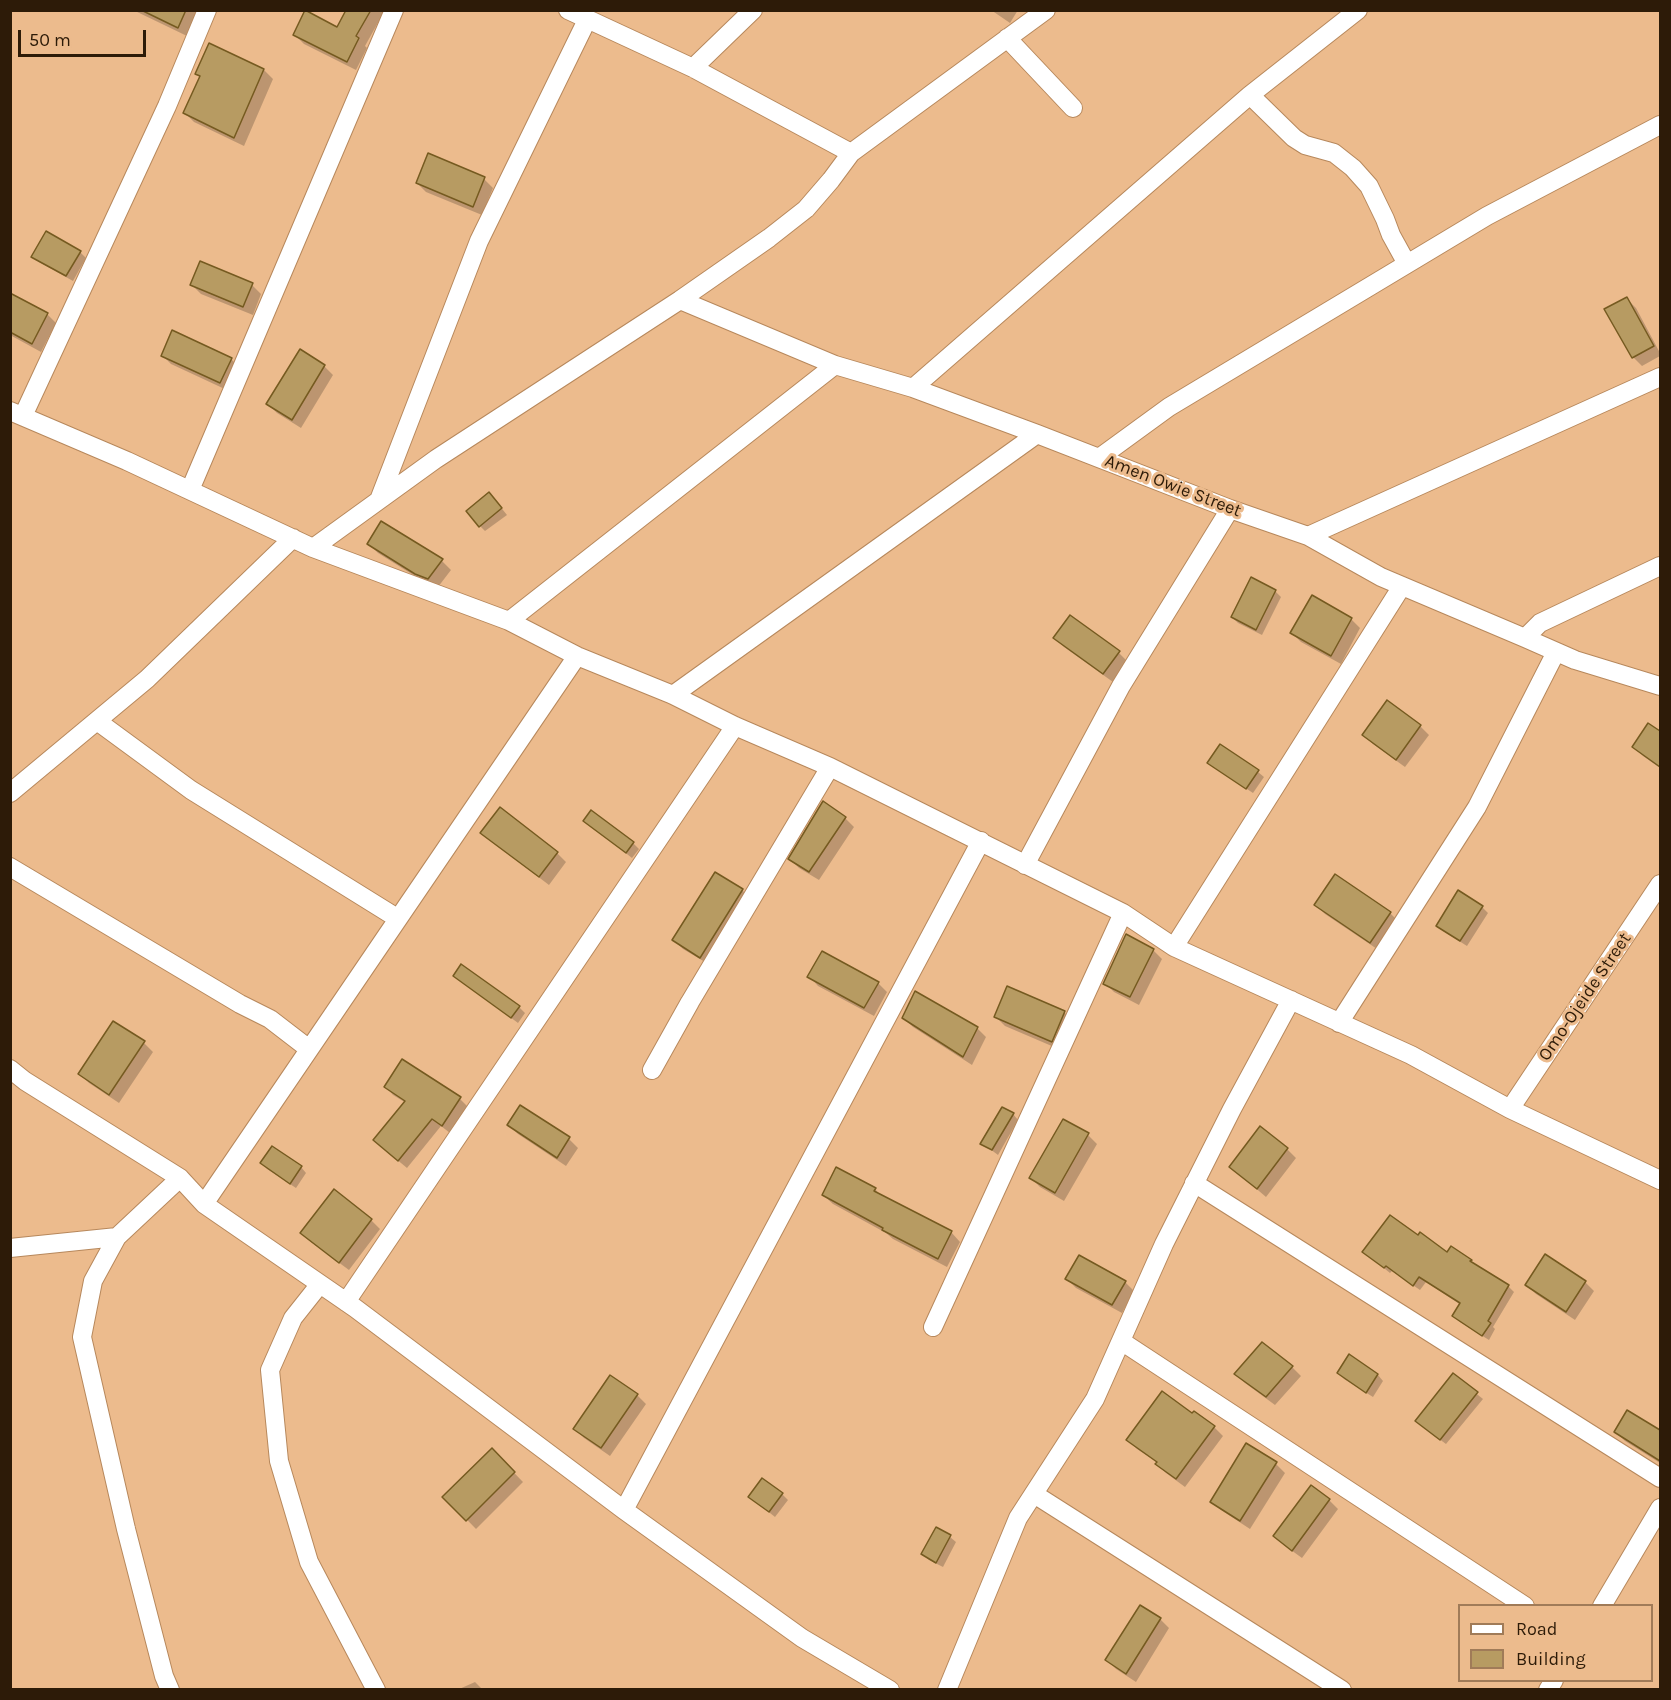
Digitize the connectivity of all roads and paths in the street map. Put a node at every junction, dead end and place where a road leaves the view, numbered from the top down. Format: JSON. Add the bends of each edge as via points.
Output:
{"nodes":[{"id":1,"x":207,"y":10,"type":"edge"},
{"id":2,"x":394,"y":10,"type":"edge"},
{"id":3,"x":568,"y":10,"type":"edge"},
{"id":4,"x":753,"y":10,"type":"edge"},
{"id":5,"x":1046,"y":10,"type":"edge"},
{"id":6,"x":1358,"y":10,"type":"edge"},
{"id":7,"x":587,"y":20,"type":"junction"},
{"id":8,"x":1008,"y":38,"type":"junction"},
{"id":9,"x":693,"y":68,"type":"junction"},
{"id":10,"x":1250,"y":95,"type":"junction"},
{"id":11,"x":1073,"y":108,"type":"dead end"},
{"id":12,"x":1660,"y":125,"type":"edge"},
{"id":13,"x":851,"y":153,"type":"junction"},
{"id":14,"x":1407,"y":264,"type":"junction"},
{"id":15,"x":680,"y":300,"type":"junction"},
{"id":16,"x":835,"y":365,"type":"junction"},
{"id":17,"x":1660,"y":376,"type":"edge"},
{"id":18,"x":913,"y":388,"type":"junction"},
{"id":19,"x":17,"y":413,"type":"edge"},
{"id":20,"x":1037,"y":434,"type":"junction"},
{"id":21,"x":1099,"y":458,"type":"junction"},
{"id":22,"x":190,"y":490,"type":"junction"},
{"id":23,"x":379,"y":500,"type":"junction"},
{"id":24,"x":1230,"y":509,"type":"junction"},
{"id":25,"x":1308,"y":536,"type":"junction"},
{"id":26,"x":293,"y":538,"type":"junction"},
{"id":27,"x":313,"y":548,"type":"junction"},
{"id":28,"x":1660,"y":566,"type":"edge"},
{"id":29,"x":1402,"y":586,"type":"junction"},
{"id":30,"x":509,"y":621,"type":"junction"},
{"id":31,"x":1525,"y":638,"type":"junction"},
{"id":32,"x":1556,"y":651,"type":"junction"},
{"id":33,"x":577,"y":656,"type":"junction"},
{"id":34,"x":1660,"y":686,"type":"edge"},
{"id":35,"x":673,"y":695,"type":"junction"},
{"id":36,"x":97,"y":722,"type":"junction"},
{"id":37,"x":735,"y":726,"type":"junction"},
{"id":38,"x":830,"y":767,"type":"junction"},
{"id":39,"x":10,"y":793,"type":"edge"},
{"id":40,"x":981,"y":842,"type":"junction"},
{"id":41,"x":1025,"y":865,"type":"junction"},
{"id":42,"x":10,"y":867,"type":"edge"},
{"id":43,"x":1660,"y":884,"type":"edge"},
{"id":44,"x":1123,"y":913,"type":"junction"},
{"id":45,"x":397,"y":918,"type":"junction"},
{"id":46,"x":1174,"y":947,"type":"junction"},
{"id":47,"x":1291,"y":1000,"type":"junction"},
{"id":48,"x":1340,"y":1023,"type":"junction"},
{"id":49,"x":309,"y":1048,"type":"junction"},
{"id":50,"x":10,"y":1069,"type":"edge"},
{"id":51,"x":652,"y":1070,"type":"dead end"},
{"id":52,"x":1510,"y":1109,"type":"junction"},
{"id":53,"x":180,"y":1178,"type":"junction"},
{"id":54,"x":1660,"y":1179,"type":"edge"},
{"id":55,"x":1194,"y":1183,"type":"junction"},
{"id":56,"x":204,"y":1204,"type":"junction"},
{"id":57,"x":117,"y":1237,"type":"junction"},
{"id":58,"x":10,"y":1248,"type":"edge"},
{"id":59,"x":320,"y":1284,"type":"junction"},
{"id":60,"x":346,"y":1302,"type":"junction"},
{"id":61,"x":933,"y":1327,"type":"dead end"},
{"id":62,"x":1121,"y":1341,"type":"junction"},
{"id":63,"x":1660,"y":1478,"type":"edge"},
{"id":64,"x":1034,"y":1494,"type":"junction"},
{"id":65,"x":1660,"y":1508,"type":"edge"},
{"id":66,"x":624,"y":1510,"type":"junction"},
{"id":67,"x":1523,"y":1604,"type":"edge"},
{"id":68,"x":1603,"y":1604,"type":"edge"},
{"id":69,"x":170,"y":1689,"type":"edge"},
{"id":70,"x":376,"y":1689,"type":"edge"},
{"id":71,"x":890,"y":1689,"type":"edge"},
{"id":72,"x":947,"y":1689,"type":"edge"},
{"id":73,"x":1342,"y":1689,"type":"edge"}],
"edges":[{"from":1,"to":19,"type":"street","via":[[167,106]]},
{"from":2,"to":22,"type":"street"},
{"from":3,"to":7,"type":"street"},
{"from":4,"to":9,"type":"street"},
{"from":5,"to":8,"type":"street"},
{"from":6,"to":10,"type":"street"},
{"from":7,"to":9,"type":"street"},
{"from":7,"to":23,"type":"street","via":[[479,242]]},
{"from":8,"to":11,"type":"street"},
{"from":8,"to":13,"type":"street"},
{"from":9,"to":13,"type":"street"},
{"from":10,"to":14,"type":"street","via":[[1294,138],[1334,153],[1353,168],[1369,186]]},
{"from":10,"to":18,"type":"street"},
{"from":12,"to":14,"type":"street","via":[[1487,216]]},
{"from":13,"to":15,"type":"street","via":[[806,209]]},
{"from":14,"to":21,"type":"street","via":[[1169,407]]},
{"from":15,"to":16,"type":"street","name":"Amen Owie Street"},
{"from":15,"to":23,"type":"street"},
{"from":16,"to":18,"type":"street","name":"Amen Owie Street"},
{"from":16,"to":30,"type":"street"},
{"from":17,"to":25,"type":"street"},
{"from":18,"to":20,"type":"street","name":"Amen Owie Street"},
{"from":19,"to":22,"type":"street"},
{"from":20,"to":21,"type":"street","name":"Amen Owie Street"},
{"from":20,"to":35,"type":"street"},
{"from":21,"to":24,"type":"street","name":"Amen Owie Street"},
{"from":22,"to":26,"type":"street"},
{"from":23,"to":27,"type":"street"},
{"from":24,"to":25,"type":"street","name":"Amen Owie Street"},
{"from":24,"to":41,"type":"street","via":[[1121,686]]},
{"from":25,"to":29,"type":"street","name":"Amen Owie Street"},
{"from":26,"to":27,"type":"street"},
{"from":26,"to":36,"type":"street"},
{"from":27,"to":30,"type":"street"},
{"from":28,"to":31,"type":"street","via":[[1540,623]]},
{"from":29,"to":31,"type":"street","name":"Amen Owie Street"},
{"from":29,"to":46,"type":"street"},
{"from":30,"to":33,"type":"street"},
{"from":31,"to":32,"type":"street","name":"Amen Owie Street"},
{"from":32,"to":34,"type":"street","name":"Amen Owie Street"},
{"from":32,"to":48,"type":"street","via":[[1477,807]]},
{"from":33,"to":35,"type":"street"},
{"from":33,"to":45,"type":"street"},
{"from":35,"to":37,"type":"street"},
{"from":36,"to":39,"type":"street"},
{"from":36,"to":45,"type":"street","via":[[191,790]]},
{"from":37,"to":38,"type":"street"},
{"from":37,"to":60,"type":"street"},
{"from":38,"to":40,"type":"street"},
{"from":38,"to":51,"type":"street"},
{"from":40,"to":41,"type":"street"},
{"from":40,"to":66,"type":"street"},
{"from":41,"to":44,"type":"street"},
{"from":42,"to":49,"type":"street","via":[[270,1019]]},
{"from":43,"to":52,"type":"street","name":"Omo-Ojeide Street"},
{"from":44,"to":46,"type":"street"},
{"from":44,"to":61,"type":"street"},
{"from":45,"to":49,"type":"street"},
{"from":46,"to":47,"type":"street"},
{"from":47,"to":48,"type":"street"},
{"from":47,"to":55,"type":"street"},
{"from":48,"to":52,"type":"street","via":[[1411,1055]]},
{"from":49,"to":56,"type":"street"},
{"from":50,"to":53,"type":"street"},
{"from":52,"to":54,"type":"street"},
{"from":53,"to":56,"type":"street"},
{"from":53,"to":57,"type":"street"},
{"from":55,"to":62,"type":"street"},
{"from":55,"to":63,"type":"street"},
{"from":56,"to":59,"type":"street"},
{"from":57,"to":58,"type":"street"},
{"from":57,"to":69,"type":"street","via":[[93,1281],[82,1337],[126,1529]]},
{"from":59,"to":60,"type":"street"},
{"from":59,"to":70,"type":"street","via":[[293,1318],[270,1370],[279,1461],[309,1562]]},
{"from":60,"to":66,"type":"street"},
{"from":62,"to":64,"type":"street","via":[[1095,1399]]},
{"from":62,"to":67,"type":"street"},
{"from":64,"to":72,"type":"street","via":[[1018,1518]]},
{"from":64,"to":73,"type":"street"},
{"from":65,"to":68,"type":"street"},
{"from":66,"to":71,"type":"street","via":[[802,1638]]}]}
